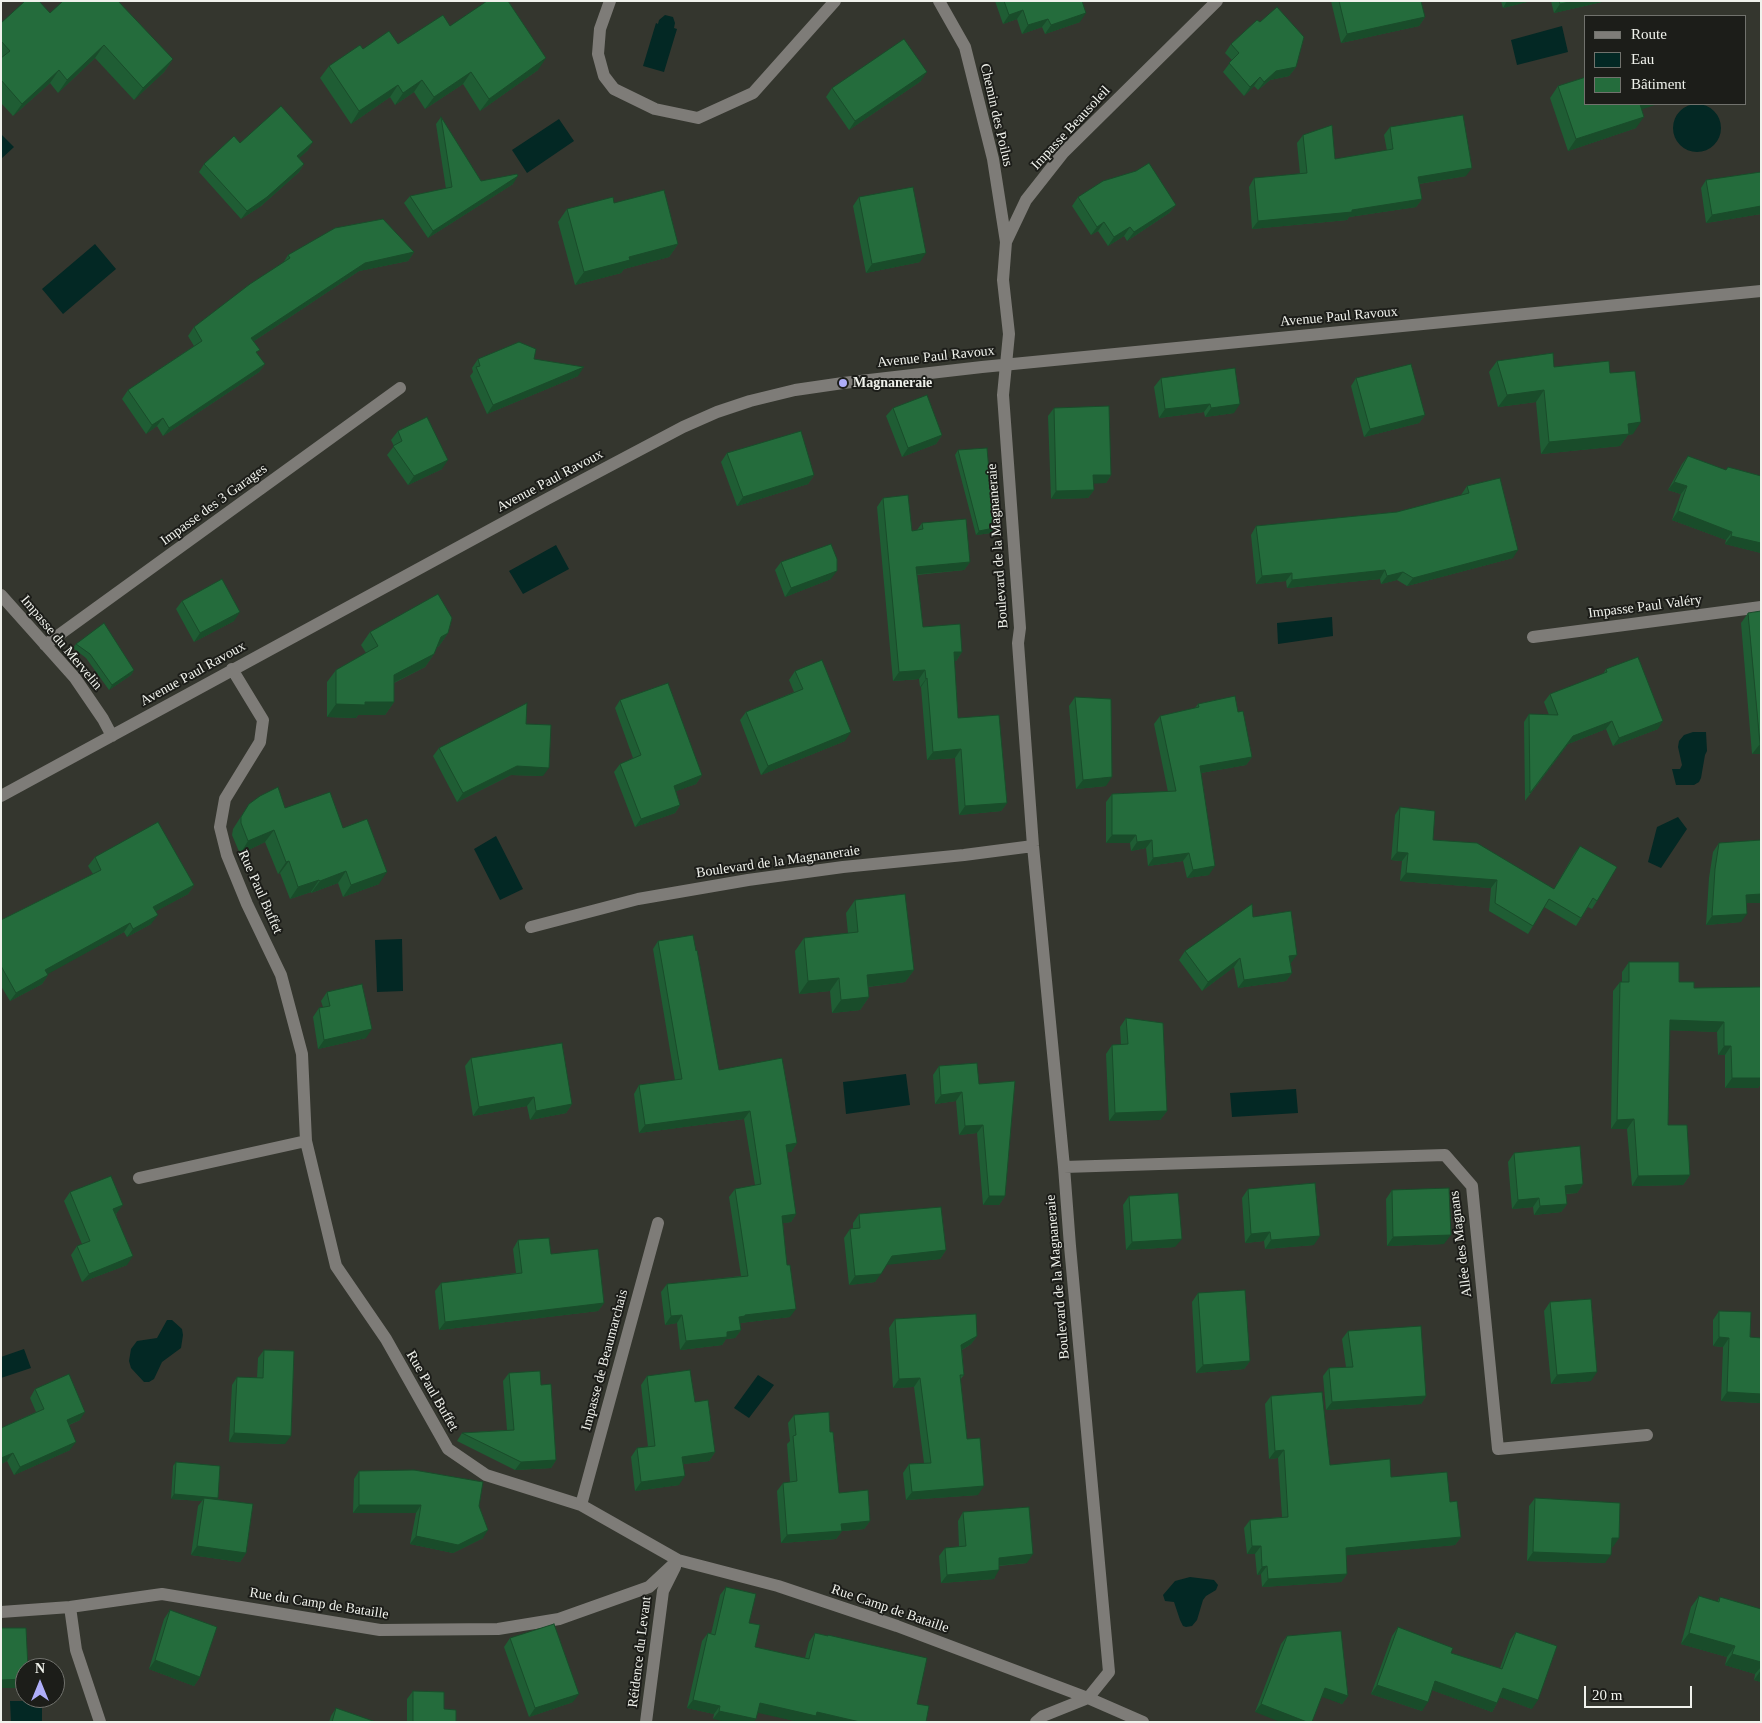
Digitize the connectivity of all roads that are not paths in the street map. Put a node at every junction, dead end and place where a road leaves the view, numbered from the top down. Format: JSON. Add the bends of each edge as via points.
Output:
{"nodes":[{"id":1,"x":610,"y":1,"type":"edge"},
{"id":2,"x":835,"y":1,"type":"edge"},
{"id":3,"x":938,"y":1,"type":"edge"},
{"id":4,"x":1217,"y":1,"type":"edge"},
{"id":5,"x":1006,"y":242,"type":"junction"},
{"id":6,"x":1761,"y":291,"type":"edge"},
{"id":7,"x":1006,"y":364,"type":"junction"},
{"id":8,"x":400,"y":388,"type":"dead end"},
{"id":9,"x":1,"y":595,"type":"edge"},
{"id":10,"x":1761,"y":607,"type":"edge"},
{"id":11,"x":1533,"y":637,"type":"dead end"},
{"id":12,"x":45,"y":645,"type":"junction"},
{"id":13,"x":232,"y":669,"type":"junction"},
{"id":14,"x":112,"y":736,"type":"junction"},
{"id":15,"x":1,"y":796,"type":"edge"},
{"id":16,"x":1034,"y":846,"type":"junction"},
{"id":17,"x":531,"y":927,"type":"dead end"},
{"id":18,"x":306,"y":1141,"type":"junction"},
{"id":19,"x":1064,"y":1166,"type":"junction"},
{"id":20,"x":140,"y":1178,"type":"dead end"},
{"id":21,"x":658,"y":1223,"type":"dead end"},
{"id":22,"x":1647,"y":1435,"type":"dead end"},
{"id":23,"x":581,"y":1505,"type":"junction"},
{"id":24,"x":678,"y":1560,"type":"junction"},
{"id":25,"x":70,"y":1607,"type":"junction"},
{"id":26,"x":1,"y":1612,"type":"edge"},
{"id":27,"x":1088,"y":1698,"type":"junction"},
{"id":28,"x":100,"y":1722,"type":"edge"},
{"id":29,"x":646,"y":1722,"type":"edge"},
{"id":30,"x":1036,"y":1722,"type":"edge"},
{"id":31,"x":1143,"y":1722,"type":"edge"}],
"edges":[{"from":1,"to":2,"type":"street","via":[[600,28],[598,54],[604,76],[614,88],[655,109],[698,118],[753,93]]},
{"from":3,"to":5,"type":"street","name":"Chemin des Poilus","via":[[965,47],[993,159]]},
{"from":4,"to":5,"type":"street","name":"Impasse Beausoleil","via":[[1063,153],[1026,200]]},
{"from":5,"to":7,"type":"street","name":"Impasse Beausoleil","via":[[1003,280],[1009,334]]},
{"from":6,"to":7,"type":"street","name":"Avenue Paul Ravoux"},
{"from":7,"to":13,"type":"street","name":"Avenue Paul Ravoux","via":[[842,382],[795,390],[717,412],[547,499]]},
{"from":7,"to":16,"type":"street","name":"Boulevard de la Magnaneraie","via":[[1003,395]]},
{"from":8,"to":12,"type":"street","name":"Impasse des 3 Garages"},
{"from":9,"to":12,"type":"street","name":"Impasse du Mervelin"},
{"from":10,"to":11,"type":"street","name":"Impasse Paul Valéry"},
{"from":12,"to":14,"type":"street","name":"Impasse du Mervelin","via":[[75,678]]},
{"from":13,"to":14,"type":"street","name":"Avenue Paul Ravoux"},
{"from":13,"to":18,"type":"street","name":"Rue Paul Buffet","via":[[263,720],[260,742],[225,799],[220,827],[227,855],[247,904],[282,975],[302,1054]]},
{"from":14,"to":15,"type":"street","name":"Avenue Paul Ravoux"},
{"from":16,"to":17,"type":"street","name":"Boulevard de la Magnaneraie","via":[[748,880],[638,899]]},
{"from":16,"to":19,"type":"street","name":"Boulevard de la Magnaneraie"},
{"from":18,"to":20,"type":"street"},
{"from":18,"to":23,"type":"street","name":"Rue Paul Buffet","via":[[336,1266],[386,1339],[448,1449],[486,1475]]},
{"from":19,"to":22,"type":"street","name":"Allée des Magnans","via":[[1445,1155],[1472,1186],[1498,1449]]},
{"from":19,"to":27,"type":"street","name":"Boulevard de la Magnaneraie","via":[[1109,1672]]},
{"from":21,"to":23,"type":"street","name":"Impasse de Beaumarchais"},
{"from":23,"to":24,"type":"street","name":"Rue Paul Buffet"},
{"from":24,"to":25,"type":"street","name":"Rue du Camp de Bataille","via":[[649,1587],[560,1619],[498,1629],[380,1630],[162,1594]]},
{"from":24,"to":27,"type":"street","name":"Rue Camp de Bataille","via":[[778,1586],[897,1626]]},
{"from":24,"to":29,"type":"street","name":"Réidence du Levant","via":[[663,1591]]},
{"from":25,"to":26,"type":"street","name":"Rue du Camp de Bataille"},
{"from":25,"to":28,"type":"street","via":[[76,1650]]},
{"from":27,"to":30,"type":"street","via":[[1043,1716]]},
{"from":27,"to":31,"type":"street"}]}
